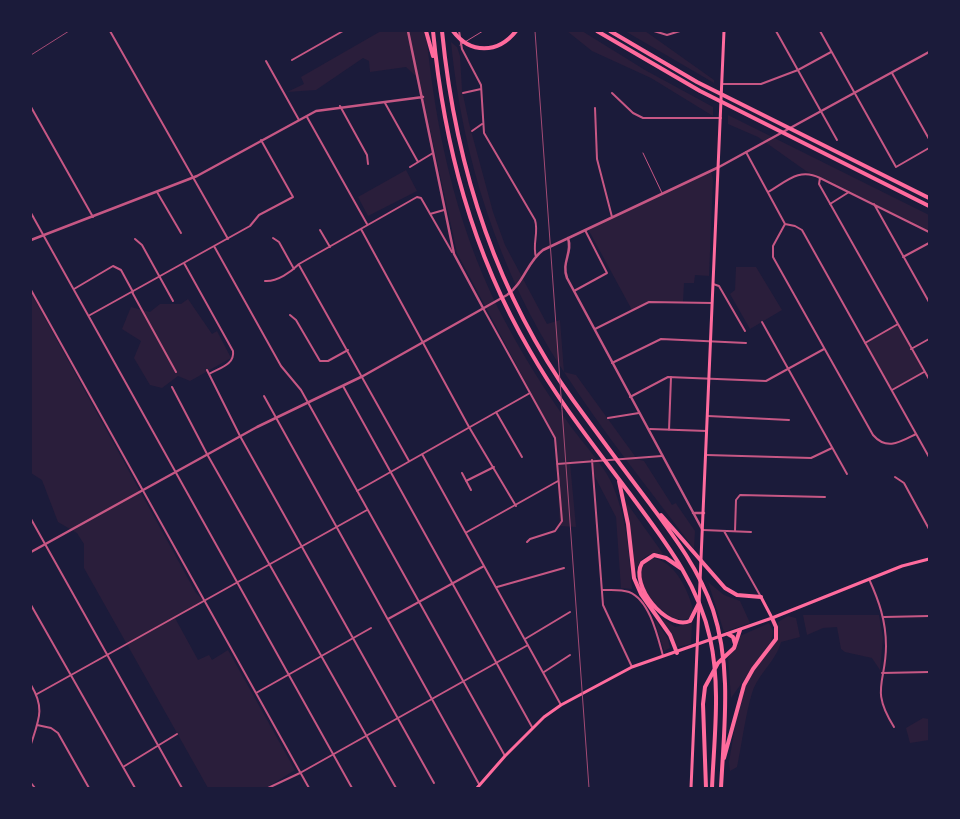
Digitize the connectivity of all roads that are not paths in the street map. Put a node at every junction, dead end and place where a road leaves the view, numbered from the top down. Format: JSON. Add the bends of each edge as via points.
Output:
{"nodes":[{"id":1,"x":110,"y":31,"type":"edge"},
{"id":2,"x":343,"y":31,"type":"edge"},
{"id":3,"x":408,"y":31,"type":"edge"},
{"id":4,"x":426,"y":31,"type":"edge"},
{"id":5,"x":433,"y":31,"type":"edge"},
{"id":6,"x":442,"y":31,"type":"edge"},
{"id":7,"x":453,"y":31,"type":"edge"},
{"id":8,"x":459,"y":31,"type":"edge"},
{"id":9,"x":483,"y":31,"type":"edge"},
{"id":10,"x":516,"y":31,"type":"edge"},
{"id":11,"x":597,"y":31,"type":"edge"},
{"id":12,"x":610,"y":31,"type":"edge"},
{"id":13,"x":654,"y":31,"type":"edge"},
{"id":14,"x":680,"y":31,"type":"edge"},
{"id":15,"x":724,"y":31,"type":"edge"},
{"id":16,"x":776,"y":31,"type":"edge"},
{"id":17,"x":820,"y":31,"type":"edge"},
{"id":18,"x":460,"y":45,"type":"junction"},
{"id":19,"x":831,"y":52,"type":"junction"},
{"id":20,"x":929,"y":52,"type":"edge"},
{"id":21,"x":292,"y":60,"type":"dead end"},
{"id":22,"x":266,"y":61,"type":"dead end"},
{"id":23,"x":437,"y":68,"type":"junction"},
{"id":24,"x":798,"y":70,"type":"junction"},
{"id":25,"x":892,"y":72,"type":"junction"},
{"id":26,"x":722,"y":84,"type":"junction"},
{"id":27,"x":481,"y":89,"type":"junction"},
{"id":28,"x":463,"y":93,"type":"dead end"},
{"id":29,"x":612,"y":93,"type":"dead end"},
{"id":30,"x":854,"y":93,"type":"junction"},
{"id":31,"x":423,"y":97,"type":"junction"},
{"id":32,"x":384,"y":101,"type":"junction"},
{"id":33,"x":340,"y":106,"type":"junction"},
{"id":34,"x":31,"y":107,"type":"edge"},
{"id":35,"x":596,"y":108,"type":"dead end"},
{"id":36,"x":821,"y":111,"type":"junction"},
{"id":37,"x":306,"y":116,"type":"junction"},
{"id":38,"x":721,"y":118,"type":"junction"},
{"id":39,"x":299,"y":120,"type":"junction"},
{"id":40,"x":482,"y":124,"type":"junction"},
{"id":41,"x":472,"y":131,"type":"dead end"},
{"id":42,"x":929,"y":139,"type":"edge"},
{"id":43,"x":261,"y":140,"type":"junction"},
{"id":44,"x":837,"y":140,"type":"dead end"},
{"id":45,"x":929,"y":148,"type":"edge"},
{"id":46,"x":746,"y":152,"type":"junction"},
{"id":47,"x":433,"y":153,"type":"junction"},
{"id":48,"x":643,"y":153,"type":"dead end"},
{"id":49,"x":418,"y":162,"type":"junction"},
{"id":50,"x":368,"y":164,"type":"dead end"},
{"id":51,"x":410,"y":167,"type":"dead end"},
{"id":52,"x":718,"y":167,"type":"junction"},
{"id":53,"x":193,"y":178,"type":"junction"},
{"id":54,"x":820,"y":178,"type":"junction"},
{"id":55,"x":157,"y":192,"type":"junction"},
{"id":56,"x":768,"y":192,"type":"junction"},
{"id":57,"x":849,"y":192,"type":"junction"},
{"id":58,"x":663,"y":193,"type":"junction"},
{"id":59,"x":929,"y":198,"type":"edge"},
{"id":60,"x":830,"y":204,"type":"junction"},
{"id":61,"x":874,"y":204,"type":"junction"},
{"id":62,"x":929,"y":206,"type":"edge"},
{"id":63,"x":446,"y":209,"type":"junction"},
{"id":64,"x":31,"y":212,"type":"edge"},
{"id":65,"x":430,"y":214,"type":"junction"},
{"id":66,"x":93,"y":217,"type":"junction"},
{"id":67,"x":612,"y":217,"type":"junction"},
{"id":68,"x":367,"y":224,"type":"junction"},
{"id":69,"x":784,"y":224,"type":"junction"},
{"id":70,"x":361,"y":229,"type":"junction"},
{"id":71,"x":320,"y":230,"type":"dead end"},
{"id":72,"x":585,"y":230,"type":"junction"},
{"id":73,"x":929,"y":232,"type":"edge"},
{"id":74,"x":181,"y":233,"type":"dead end"},
{"id":75,"x":44,"y":235,"type":"junction"},
{"id":76,"x":273,"y":238,"type":"dead end"},
{"id":77,"x":568,"y":238,"type":"junction"},
{"id":78,"x":135,"y":239,"type":"dead end"},
{"id":79,"x":228,"y":239,"type":"junction"},
{"id":80,"x":31,"y":240,"type":"edge"},
{"id":81,"x":929,"y":244,"type":"edge"},
{"id":82,"x":214,"y":246,"type":"junction"},
{"id":83,"x":330,"y":247,"type":"junction"},
{"id":84,"x":454,"y":254,"type":"junction"},
{"id":85,"x":536,"y":257,"type":"junction"},
{"id":86,"x":904,"y":258,"type":"junction"},
{"id":87,"x":184,"y":263,"type":"junction"},
{"id":88,"x":299,"y":264,"type":"junction"},
{"id":89,"x":294,"y":269,"type":"junction"},
{"id":90,"x":160,"y":277,"type":"junction"},
{"id":91,"x":265,"y":281,"type":"dead end"},
{"id":92,"x":713,"y":284,"type":"junction"},
{"id":93,"x":74,"y":289,"type":"junction"},
{"id":94,"x":31,"y":290,"type":"edge"},
{"id":95,"x":574,"y":291,"type":"junction"},
{"id":96,"x":132,"y":292,"type":"junction"},
{"id":97,"x":173,"y":301,"type":"dead end"},
{"id":98,"x":929,"y":302,"type":"edge"},
{"id":99,"x":712,"y":303,"type":"junction"},
{"id":100,"x":483,"y":308,"type":"junction"},
{"id":101,"x":290,"y":315,"type":"dead end"},
{"id":102,"x":89,"y":316,"type":"junction"},
{"id":103,"x":762,"y":322,"type":"dead end"},
{"id":104,"x":898,"y":324,"type":"junction"},
{"id":105,"x":595,"y":330,"type":"junction"},
{"id":106,"x":745,"y":330,"type":"dead end"},
{"id":107,"x":929,"y":339,"type":"edge"},
{"id":108,"x":711,"y":341,"type":"junction"},
{"id":109,"x":424,"y":342,"type":"junction"},
{"id":110,"x":746,"y":343,"type":"dead end"},
{"id":111,"x":865,"y":343,"type":"junction"},
{"id":112,"x":825,"y":348,"type":"junction"},
{"id":113,"x":912,"y":349,"type":"junction"},
{"id":114,"x":348,"y":350,"type":"junction"},
{"id":115,"x":612,"y":363,"type":"junction"},
{"id":116,"x":788,"y":369,"type":"junction"},
{"id":117,"x":207,"y":370,"type":"dead end"},
{"id":118,"x":176,"y":372,"type":"dead end"},
{"id":119,"x":924,"y":372,"type":"junction"},
{"id":120,"x":209,"y":374,"type":"junction"},
{"id":121,"x":363,"y":376,"type":"junction"},
{"id":122,"x":671,"y":377,"type":"junction"},
{"id":123,"x":709,"y":379,"type":"junction"},
{"id":124,"x":929,"y":379,"type":"edge"},
{"id":125,"x":343,"y":386,"type":"junction"},
{"id":126,"x":172,"y":387,"type":"dead end"},
{"id":127,"x":892,"y":390,"type":"junction"},
{"id":128,"x":530,"y":393,"type":"junction"},
{"id":129,"x":264,"y":396,"type":"dead end"},
{"id":130,"x":630,"y":397,"type":"junction"},
{"id":131,"x":308,"y":402,"type":"junction"},
{"id":132,"x":496,"y":412,"type":"junction"},
{"id":133,"x":639,"y":413,"type":"junction"},
{"id":134,"x":708,"y":416,"type":"junction"},
{"id":135,"x":275,"y":418,"type":"junction"},
{"id":136,"x":608,"y":418,"type":"dead end"},
{"id":137,"x":789,"y":420,"type":"dead end"},
{"id":138,"x":469,"y":427,"type":"junction"},
{"id":139,"x":648,"y":429,"type":"junction"},
{"id":140,"x":669,"y":430,"type":"junction"},
{"id":141,"x":707,"y":431,"type":"junction"},
{"id":142,"x":916,"y":434,"type":"junction"},
{"id":143,"x":240,"y":436,"type":"junction"},
{"id":144,"x":832,"y":448,"type":"junction"},
{"id":145,"x":208,"y":454,"type":"junction"},
{"id":146,"x":422,"y":454,"type":"junction"},
{"id":147,"x":706,"y":454,"type":"junction"},
{"id":148,"x":662,"y":456,"type":"junction"},
{"id":149,"x":522,"y":457,"type":"dead end"},
{"id":150,"x":613,"y":457,"type":"junction"},
{"id":151,"x":929,"y":457,"type":"edge"},
{"id":152,"x":592,"y":460,"type":"junction"},
{"id":153,"x":409,"y":461,"type":"junction"},
{"id":154,"x":558,"y":464,"type":"junction"},
{"id":155,"x":494,"y":467,"type":"junction"},
{"id":156,"x":175,"y":473,"type":"junction"},
{"id":157,"x":390,"y":473,"type":"junction"},
{"id":158,"x":462,"y":473,"type":"dead end"},
{"id":159,"x":847,"y":474,"type":"dead end"},
{"id":160,"x":618,"y":478,"type":"junction"},
{"id":161,"x":895,"y":478,"type":"dead end"},
{"id":162,"x":466,"y":481,"type":"junction"},
{"id":163,"x":559,"y":481,"type":"junction"},
{"id":164,"x":471,"y":490,"type":"dead end"},
{"id":165,"x":141,"y":491,"type":"junction"},
{"id":166,"x":357,"y":491,"type":"junction"},
{"id":167,"x":825,"y":496,"type":"dead end"},
{"id":168,"x":646,"y":498,"type":"junction"},
{"id":169,"x":516,"y":506,"type":"junction"},
{"id":170,"x":367,"y":510,"type":"junction"},
{"id":171,"x":693,"y":513,"type":"junction"},
{"id":172,"x":704,"y":513,"type":"junction"},
{"id":173,"x":31,"y":519,"type":"edge"},
{"id":174,"x":336,"y":527,"type":"junction"},
{"id":175,"x":929,"y":529,"type":"edge"},
{"id":176,"x":703,"y":530,"type":"junction"},
{"id":177,"x":735,"y":531,"type":"junction"},
{"id":178,"x":467,"y":532,"type":"junction"},
{"id":179,"x":724,"y":532,"type":"junction"},
{"id":180,"x":750,"y":532,"type":"dead end"},
{"id":181,"x":527,"y":542,"type":"dead end"},
{"id":182,"x":45,"y":544,"type":"junction"},
{"id":183,"x":302,"y":546,"type":"junction"},
{"id":184,"x":31,"y":552,"type":"edge"},
{"id":185,"x":929,"y":559,"type":"edge"},
{"id":186,"x":269,"y":565,"type":"junction"},
{"id":187,"x":485,"y":566,"type":"junction"},
{"id":188,"x":564,"y":568,"type":"dead end"},
{"id":189,"x":684,"y":571,"type":"junction"},
{"id":190,"x":869,"y":579,"type":"junction"},
{"id":191,"x":236,"y":583,"type":"junction"},
{"id":192,"x":452,"y":584,"type":"junction"},
{"id":193,"x":497,"y":587,"type":"junction"},
{"id":194,"x":602,"y":590,"type":"junction"},
{"id":195,"x":761,"y":597,"type":"junction"},
{"id":196,"x":204,"y":601,"type":"junction"},
{"id":197,"x":700,"y":601,"type":"junction"},
{"id":198,"x":419,"y":602,"type":"junction"},
{"id":199,"x":31,"y":605,"type":"edge"},
{"id":200,"x":570,"y":612,"type":"dead end"},
{"id":201,"x":929,"y":616,"type":"edge"},
{"id":202,"x":884,"y":617,"type":"junction"},
{"id":203,"x":772,"y":618,"type":"junction"},
{"id":204,"x":388,"y":619,"type":"junction"},
{"id":205,"x":371,"y":628,"type":"dead end"},
{"id":206,"x":740,"y":630,"type":"junction"},
{"id":207,"x":728,"y":634,"type":"junction"},
{"id":208,"x":354,"y":638,"type":"junction"},
{"id":209,"x":525,"y":639,"type":"junction"},
{"id":210,"x":528,"y":645,"type":"junction"},
{"id":211,"x":698,"y":646,"type":"junction"},
{"id":212,"x":734,"y":648,"type":"junction"},
{"id":213,"x":677,"y":652,"type":"junction"},
{"id":214,"x":107,"y":654,"type":"junction"},
{"id":215,"x":570,"y":655,"type":"dead end"},
{"id":216,"x":321,"y":656,"type":"junction"},
{"id":217,"x":664,"y":657,"type":"junction"},
{"id":218,"x":496,"y":663,"type":"junction"},
{"id":219,"x":632,"y":667,"type":"junction"},
{"id":220,"x":544,"y":672,"type":"junction"},
{"id":221,"x":929,"y":672,"type":"edge"},
{"id":222,"x":882,"y":673,"type":"junction"},
{"id":223,"x":71,"y":675,"type":"junction"},
{"id":224,"x":288,"y":676,"type":"junction"},
{"id":225,"x":463,"y":682,"type":"junction"},
{"id":226,"x":31,"y":685,"type":"edge"},
{"id":227,"x":256,"y":693,"type":"junction"},
{"id":228,"x":37,"y":694,"type":"junction"},
{"id":229,"x":432,"y":699,"type":"junction"},
{"id":230,"x":561,"y":705,"type":"junction"},
{"id":231,"x":398,"y":718,"type":"junction"},
{"id":232,"x":37,"y":725,"type":"junction"},
{"id":233,"x":532,"y":727,"type":"junction"},
{"id":234,"x":894,"y":727,"type":"dead end"},
{"id":235,"x":177,"y":734,"type":"dead end"},
{"id":236,"x":367,"y":735,"type":"junction"},
{"id":237,"x":31,"y":744,"type":"edge"},
{"id":238,"x":159,"y":746,"type":"junction"},
{"id":239,"x":334,"y":754,"type":"junction"},
{"id":240,"x":505,"y":756,"type":"junction"},
{"id":241,"x":722,"y":765,"type":"junction"},
{"id":242,"x":123,"y":767,"type":"junction"},
{"id":243,"x":300,"y":772,"type":"junction"},
{"id":244,"x":31,"y":783,"type":"edge"},
{"id":245,"x":434,"y":783,"type":"dead end"},
{"id":246,"x":478,"y":786,"type":"edge"},
{"id":247,"x":706,"y":786,"type":"edge"},
{"id":248,"x":712,"y":786,"type":"edge"},
{"id":249,"x":721,"y":786,"type":"edge"},
{"id":250,"x":35,"y":788,"type":"edge"},
{"id":251,"x":89,"y":788,"type":"edge"},
{"id":252,"x":135,"y":788,"type":"edge"},
{"id":253,"x":182,"y":788,"type":"edge"},
{"id":254,"x":268,"y":788,"type":"edge"},
{"id":255,"x":309,"y":788,"type":"edge"},
{"id":256,"x":352,"y":788,"type":"edge"},
{"id":257,"x":396,"y":788,"type":"edge"},
{"id":258,"x":691,"y":788,"type":"edge"}],
"edges":[{"from":1,"to":53,"type":"street"},
{"from":2,"to":21,"type":"street"},
{"from":3,"to":31,"type":"street"},
{"from":4,"to":23,"type":"highway"},
{"from":5,"to":23,"type":"highway"},
{"from":6,"to":150,"type":"highway","via":[[449,93],[464,164],[481,221],[508,288],[551,366]]},
{"from":7,"to":10,"type":"highway","via":[[469,46],[486,49],[502,44]]},
{"from":8,"to":18,"type":"street"},
{"from":9,"to":18,"type":"lane"},
{"from":11,"to":62,"type":"highway","via":[[728,106]]},
{"from":12,"to":59,"type":"highway","via":[[728,98]]},
{"from":13,"to":14,"type":"street","via":[[667,35]]},
{"from":15,"to":26,"type":"main road"},
{"from":16,"to":24,"type":"street"},
{"from":17,"to":19,"type":"street"},
{"from":18,"to":27,"type":"street"},
{"from":19,"to":24,"type":"street"},
{"from":19,"to":30,"type":"street"},
{"from":20,"to":25,"type":"street"},
{"from":22,"to":39,"type":"street"},
{"from":23,"to":160,"type":"highway","via":[[445,126],[459,183],[474,232],[500,294],[552,388]]},
{"from":24,"to":26,"type":"street","via":[[761,84]]},
{"from":24,"to":36,"type":"street"},
{"from":25,"to":30,"type":"street"},
{"from":25,"to":42,"type":"street"},
{"from":26,"to":38,"type":"main road"},
{"from":27,"to":28,"type":"street"},
{"from":27,"to":40,"type":"street"},
{"from":29,"to":38,"type":"street","via":[[633,114],[643,118]]},
{"from":30,"to":36,"type":"street"},
{"from":30,"to":45,"type":"street","via":[[896,167]]},
{"from":31,"to":32,"type":"street"},
{"from":31,"to":47,"type":"street"},
{"from":32,"to":33,"type":"street"},
{"from":32,"to":49,"type":"street"},
{"from":33,"to":37,"type":"street","via":[[320,109]]},
{"from":33,"to":50,"type":"street","via":[[367,155]]},
{"from":34,"to":66,"type":"street"},
{"from":35,"to":67,"type":"street","via":[[597,159]]},
{"from":36,"to":44,"type":"street"},
{"from":36,"to":46,"type":"street"},
{"from":37,"to":39,"type":"street"},
{"from":37,"to":68,"type":"street"},
{"from":38,"to":52,"type":"main road"},
{"from":39,"to":43,"type":"street"},
{"from":40,"to":41,"type":"street"},
{"from":40,"to":85,"type":"street","via":[[488,142],[535,220]]},
{"from":43,"to":53,"type":"street"},
{"from":43,"to":79,"type":"street","via":[[292,197],[259,215],[250,226]]},
{"from":46,"to":52,"type":"street"},
{"from":46,"to":56,"type":"street"},
{"from":47,"to":49,"type":"street"},
{"from":47,"to":63,"type":"street"},
{"from":48,"to":58,"type":"lane"},
{"from":49,"to":51,"type":"street"},
{"from":52,"to":58,"type":"street"},
{"from":52,"to":92,"type":"main road"},
{"from":53,"to":55,"type":"street"},
{"from":53,"to":79,"type":"street"},
{"from":54,"to":56,"type":"street","via":[[801,173]]},
{"from":54,"to":57,"type":"street"},
{"from":54,"to":60,"type":"street","via":[[819,184]]},
{"from":55,"to":66,"type":"street"},
{"from":55,"to":74,"type":"street"},
{"from":56,"to":69,"type":"street"},
{"from":57,"to":60,"type":"street"},
{"from":57,"to":61,"type":"street"},
{"from":58,"to":67,"type":"street"},
{"from":60,"to":104,"type":"street"},
{"from":61,"to":73,"type":"street"},
{"from":61,"to":86,"type":"street"},
{"from":63,"to":65,"type":"street"},
{"from":63,"to":84,"type":"street"},
{"from":64,"to":75,"type":"street"},
{"from":65,"to":68,"type":"street","via":[[419,196]]},
{"from":65,"to":84,"type":"street"},
{"from":66,"to":75,"type":"street"},
{"from":67,"to":72,"type":"street"},
{"from":68,"to":70,"type":"street"},
{"from":69,"to":111,"type":"street","via":[[802,230]]},
{"from":69,"to":112,"type":"street","via":[[772,253]]},
{"from":70,"to":83,"type":"street"},
{"from":70,"to":109,"type":"street"},
{"from":71,"to":83,"type":"street"},
{"from":72,"to":77,"type":"street"},
{"from":72,"to":95,"type":"street","via":[[607,273]]},
{"from":75,"to":80,"type":"street"},
{"from":75,"to":93,"type":"street"},
{"from":76,"to":89,"type":"street","via":[[279,242]]},
{"from":77,"to":85,"type":"street"},
{"from":77,"to":95,"type":"street","via":[[570,248],[564,268]]},
{"from":78,"to":90,"type":"street","via":[[142,245]]},
{"from":79,"to":82,"type":"street"},
{"from":81,"to":86,"type":"street"},
{"from":82,"to":87,"type":"street"},
{"from":82,"to":131,"type":"street","via":[[281,366]]},
{"from":83,"to":88,"type":"street"},
{"from":84,"to":100,"type":"street"},
{"from":85,"to":100,"type":"street","via":[[513,292]]},
{"from":86,"to":98,"type":"street"},
{"from":87,"to":90,"type":"street"},
{"from":87,"to":120,"type":"street","via":[[233,351],[230,363]]},
{"from":88,"to":89,"type":"street"},
{"from":88,"to":114,"type":"street"},
{"from":89,"to":91,"type":"street","via":[[272,282]]},
{"from":90,"to":96,"type":"street"},
{"from":90,"to":97,"type":"street"},
{"from":92,"to":99,"type":"main road"},
{"from":92,"to":106,"type":"street","via":[[719,286]]},
{"from":93,"to":96,"type":"street","via":[[113,266],[121,270]]},
{"from":93,"to":102,"type":"street"},
{"from":94,"to":165,"type":"street"},
{"from":95,"to":105,"type":"street"},
{"from":96,"to":102,"type":"street"},
{"from":96,"to":118,"type":"street"},
{"from":99,"to":105,"type":"street","via":[[649,302]]},
{"from":99,"to":108,"type":"main road"},
{"from":100,"to":109,"type":"street"},
{"from":100,"to":128,"type":"street"},
{"from":101,"to":114,"type":"street","via":[[320,361],[328,361]]},
{"from":102,"to":156,"type":"street"},
{"from":103,"to":116,"type":"street"},
{"from":104,"to":111,"type":"street"},
{"from":104,"to":113,"type":"street"},
{"from":105,"to":115,"type":"street"},
{"from":107,"to":113,"type":"street"},
{"from":108,"to":110,"type":"street"},
{"from":108,"to":115,"type":"street","via":[[656,340]]},
{"from":108,"to":123,"type":"main road"},
{"from":109,"to":121,"type":"street"},
{"from":109,"to":138,"type":"street"},
{"from":111,"to":127,"type":"street"},
{"from":112,"to":116,"type":"street"},
{"from":112,"to":142,"type":"street","via":[[878,440],[893,445]]},
{"from":113,"to":119,"type":"street"},
{"from":114,"to":121,"type":"street"},
{"from":115,"to":130,"type":"street"},
{"from":116,"to":123,"type":"street","via":[[766,381]]},
{"from":116,"to":144,"type":"street"},
{"from":117,"to":120,"type":"street"},
{"from":119,"to":124,"type":"street"},
{"from":119,"to":127,"type":"street"},
{"from":120,"to":143,"type":"street"},
{"from":121,"to":125,"type":"street"},
{"from":121,"to":153,"type":"street"},
{"from":122,"to":123,"type":"street"},
{"from":122,"to":130,"type":"street"},
{"from":122,"to":140,"type":"street"},
{"from":123,"to":134,"type":"main road"},
{"from":125,"to":131,"type":"street"},
{"from":125,"to":157,"type":"street"},
{"from":126,"to":145,"type":"street"},
{"from":127,"to":142,"type":"street"},
{"from":128,"to":132,"type":"street"},
{"from":128,"to":154,"type":"street","via":[[555,438]]},
{"from":129,"to":135,"type":"street"},
{"from":130,"to":133,"type":"street"},
{"from":131,"to":135,"type":"street"},
{"from":131,"to":166,"type":"street"},
{"from":132,"to":138,"type":"street"},
{"from":132,"to":149,"type":"street"},
{"from":133,"to":136,"type":"street"},
{"from":133,"to":139,"type":"street"},
{"from":134,"to":137,"type":"street"},
{"from":134,"to":141,"type":"main road"},
{"from":135,"to":143,"type":"street"},
{"from":135,"to":174,"type":"street"},
{"from":138,"to":146,"type":"street"},
{"from":138,"to":155,"type":"street"},
{"from":139,"to":140,"type":"street"},
{"from":139,"to":148,"type":"street"},
{"from":140,"to":141,"type":"street"},
{"from":141,"to":147,"type":"main road"},
{"from":142,"to":151,"type":"street"},
{"from":143,"to":145,"type":"street"},
{"from":143,"to":183,"type":"street"},
{"from":144,"to":147,"type":"street","via":[[811,458]]},
{"from":144,"to":159,"type":"street"},
{"from":145,"to":156,"type":"street"},
{"from":145,"to":186,"type":"street"},
{"from":146,"to":153,"type":"street"},
{"from":146,"to":178,"type":"street"},
{"from":147,"to":172,"type":"main road"},
{"from":148,"to":150,"type":"street"},
{"from":148,"to":171,"type":"street"},
{"from":150,"to":152,"type":"street"},
{"from":150,"to":168,"type":"highway"},
{"from":152,"to":154,"type":"street"},
{"from":152,"to":194,"type":"street"},
{"from":153,"to":157,"type":"street"},
{"from":154,"to":163,"type":"street"},
{"from":155,"to":162,"type":"street"},
{"from":155,"to":169,"type":"street"},
{"from":156,"to":165,"type":"street"},
{"from":156,"to":191,"type":"street"},
{"from":157,"to":166,"type":"street"},
{"from":157,"to":192,"type":"street"},
{"from":158,"to":162,"type":"street"},
{"from":160,"to":189,"type":"highway"},
{"from":160,"to":213,"type":"highway","via":[[628,524],[634,578]]},
{"from":161,"to":175,"type":"street","via":[[904,483]]},
{"from":162,"to":164,"type":"street"},
{"from":163,"to":169,"type":"street"},
{"from":163,"to":181,"type":"street","via":[[563,518],[560,526]]},
{"from":165,"to":182,"type":"street"},
{"from":165,"to":196,"type":"street"},
{"from":166,"to":170,"type":"street"},
{"from":167,"to":177,"type":"street","via":[[740,495],[736,500]]},
{"from":168,"to":195,"type":"highway","via":[[732,593]]},
{"from":168,"to":241,"type":"highway","via":[[695,570],[719,633],[726,702]]},
{"from":169,"to":178,"type":"street"},
{"from":170,"to":174,"type":"street"},
{"from":170,"to":198,"type":"street"},
{"from":171,"to":172,"type":"street"},
{"from":171,"to":176,"type":"street"},
{"from":172,"to":176,"type":"main road"},
{"from":173,"to":182,"type":"street"},
{"from":174,"to":183,"type":"street"},
{"from":174,"to":204,"type":"street"},
{"from":176,"to":179,"type":"street"},
{"from":176,"to":197,"type":"main road"},
{"from":177,"to":179,"type":"street"},
{"from":177,"to":180,"type":"street"},
{"from":178,"to":187,"type":"street"},
{"from":179,"to":195,"type":"street"},
{"from":182,"to":184,"type":"street"},
{"from":182,"to":214,"type":"street"},
{"from":183,"to":186,"type":"street"},
{"from":183,"to":208,"type":"street"},
{"from":185,"to":190,"type":"main road"},
{"from":186,"to":191,"type":"street"},
{"from":186,"to":216,"type":"street"},
{"from":187,"to":192,"type":"street"},
{"from":187,"to":193,"type":"street"},
{"from":188,"to":193,"type":"street"},
{"from":189,"to":197,"type":"highway","via":[[666,558],[654,556],[642,563],[638,577],[653,604],[674,622],[684,624],[690,621]]},
{"from":189,"to":248,"type":"highway","via":[[710,636],[715,675]]},
{"from":190,"to":202,"type":"street"},
{"from":190,"to":203,"type":"main road"},
{"from":191,"to":196,"type":"street"},
{"from":191,"to":224,"type":"street"},
{"from":192,"to":198,"type":"street"},
{"from":192,"to":218,"type":"street"},
{"from":193,"to":209,"type":"street"},
{"from":194,"to":217,"type":"street","via":[[629,592],[636,597],[652,617]]},
{"from":194,"to":219,"type":"street","via":[[604,609]]},
{"from":195,"to":203,"type":"main road"},
{"from":196,"to":214,"type":"street"},
{"from":196,"to":227,"type":"street"},
{"from":197,"to":211,"type":"main road"},
{"from":198,"to":204,"type":"street"},
{"from":198,"to":225,"type":"street"},
{"from":199,"to":223,"type":"street"},
{"from":200,"to":209,"type":"street"},
{"from":201,"to":202,"type":"street"},
{"from":202,"to":222,"type":"street","via":[[886,644]]},
{"from":203,"to":206,"type":"main road"},
{"from":203,"to":241,"type":"highway","via":[[776,639],[744,686]]},
{"from":204,"to":229,"type":"street"},
{"from":205,"to":208,"type":"street"},
{"from":206,"to":207,"type":"main road"},
{"from":206,"to":212,"type":"highway"},
{"from":207,"to":211,"type":"main road"},
{"from":207,"to":212,"type":"highway","via":[[735,640]]},
{"from":208,"to":216,"type":"street"},
{"from":208,"to":231,"type":"street"},
{"from":209,"to":210,"type":"street"},
{"from":210,"to":218,"type":"street"},
{"from":210,"to":220,"type":"street"},
{"from":211,"to":213,"type":"main road"},
{"from":211,"to":258,"type":"main road"},
{"from":212,"to":247,"type":"highway","via":[[718,663],[705,686]]},
{"from":213,"to":217,"type":"main road"},
{"from":214,"to":223,"type":"street"},
{"from":214,"to":238,"type":"street"},
{"from":215,"to":220,"type":"street"},
{"from":216,"to":224,"type":"street"},
{"from":216,"to":236,"type":"street"},
{"from":217,"to":219,"type":"main road"},
{"from":218,"to":225,"type":"street"},
{"from":218,"to":233,"type":"street"},
{"from":219,"to":230,"type":"main road"},
{"from":220,"to":230,"type":"street"},
{"from":221,"to":222,"type":"street"},
{"from":222,"to":234,"type":"street","via":[[880,699]]},
{"from":223,"to":228,"type":"street"},
{"from":223,"to":242,"type":"street"},
{"from":224,"to":227,"type":"street"},
{"from":224,"to":239,"type":"street"},
{"from":225,"to":229,"type":"street"},
{"from":225,"to":240,"type":"street"},
{"from":226,"to":228,"type":"street"},
{"from":227,"to":243,"type":"street"},
{"from":228,"to":232,"type":"street","via":[[40,709]]},
{"from":229,"to":231,"type":"street"},
{"from":229,"to":246,"type":"street"},
{"from":230,"to":233,"type":"main road"},
{"from":231,"to":236,"type":"street"},
{"from":231,"to":245,"type":"street"},
{"from":232,"to":237,"type":"street"},
{"from":232,"to":251,"type":"street","via":[[54,730]]},
{"from":233,"to":240,"type":"main road"},
{"from":235,"to":238,"type":"street"},
{"from":236,"to":239,"type":"street"},
{"from":236,"to":257,"type":"street"},
{"from":238,"to":242,"type":"street"},
{"from":238,"to":253,"type":"street"},
{"from":239,"to":243,"type":"street"},
{"from":239,"to":256,"type":"street"},
{"from":240,"to":246,"type":"main road"},
{"from":241,"to":249,"type":"highway"},
{"from":242,"to":252,"type":"street"},
{"from":243,"to":254,"type":"street"},
{"from":243,"to":255,"type":"street"},
{"from":244,"to":250,"type":"street"}]}
